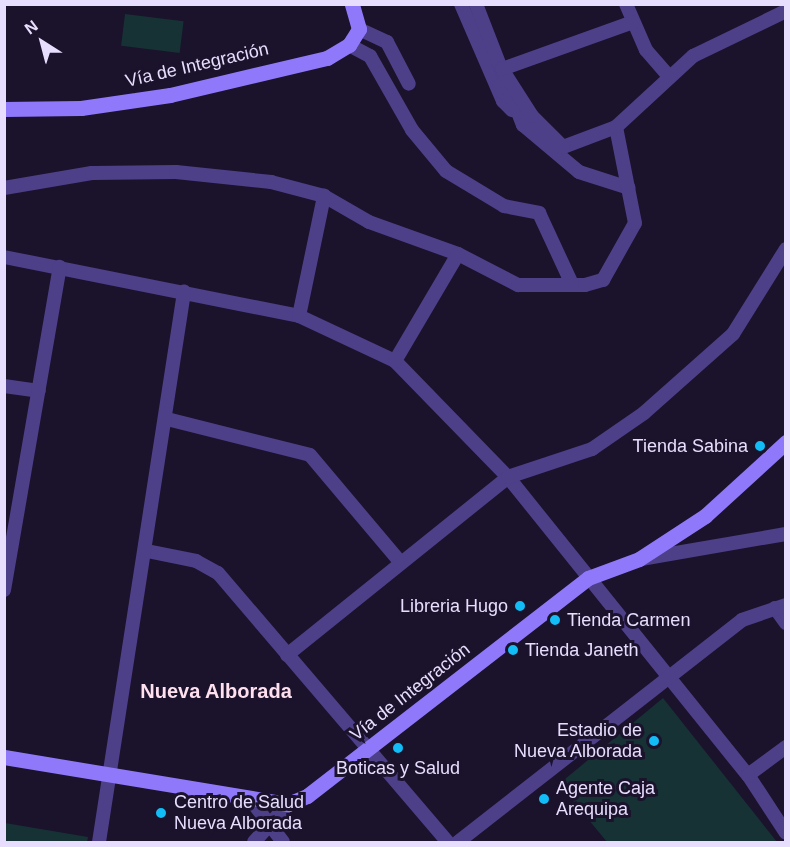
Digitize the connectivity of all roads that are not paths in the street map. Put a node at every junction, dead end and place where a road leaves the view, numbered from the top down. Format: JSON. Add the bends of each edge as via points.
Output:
{"nodes":[{"id":1,"x":352,"y":4,"type":"edge"},
{"id":2,"x":462,"y":4,"type":"edge"},
{"id":3,"x":476,"y":4,"type":"edge"},
{"id":4,"x":626,"y":4,"type":"edge"},
{"id":5,"x":778,"y":10,"type":"edge"},
{"id":6,"x":633,"y":22,"type":"junction"},
{"id":7,"x":359,"y":28,"type":"junction"},
{"id":8,"x":349,"y":45,"type":"junction"},
{"id":9,"x":502,"y":69,"type":"junction"},
{"id":10,"x":669,"y":76,"type":"junction"},
{"id":11,"x":409,"y":84,"type":"dead end"},
{"id":12,"x":4,"y":109,"type":"edge"},
{"id":13,"x":516,"y":115,"type":"junction"},
{"id":14,"x":616,"y":127,"type":"junction"},
{"id":15,"x":4,"y":188,"type":"edge"},
{"id":16,"x":629,"y":188,"type":"junction"},
{"id":17,"x":324,"y":196,"type":"junction"},
{"id":18,"x":786,"y":249,"type":"edge"},
{"id":19,"x":458,"y":254,"type":"junction"},
{"id":20,"x":4,"y":257,"type":"edge"},
{"id":21,"x":60,"y":267,"type":"junction"},
{"id":22,"x":572,"y":284,"type":"junction"},
{"id":23,"x":184,"y":292,"type":"junction"},
{"id":24,"x":299,"y":316,"type":"junction"},
{"id":25,"x":394,"y":361,"type":"junction"},
{"id":26,"x":4,"y":386,"type":"edge"},
{"id":27,"x":39,"y":391,"type":"junction"},
{"id":28,"x":166,"y":420,"type":"junction"},
{"id":29,"x":786,"y":442,"type":"edge"},
{"id":30,"x":508,"y":477,"type":"junction"},
{"id":31,"x":11,"y":511,"type":"edge"},
{"id":32,"x":786,"y":534,"type":"edge"},
{"id":33,"x":147,"y":551,"type":"junction"},
{"id":34,"x":639,"y":559,"type":"junction"},
{"id":35,"x":401,"y":563,"type":"junction"},
{"id":36,"x":588,"y":578,"type":"junction"},
{"id":37,"x":4,"y":590,"type":"edge"},
{"id":38,"x":780,"y":606,"type":"edge"},
{"id":39,"x":786,"y":623,"type":"edge"},
{"id":40,"x":287,"y":655,"type":"junction"},
{"id":41,"x":668,"y":675,"type":"junction"},
{"id":42,"x":370,"y":747,"type":"junction"},
{"id":43,"x":786,"y":747,"type":"edge"},
{"id":44,"x":4,"y":757,"type":"edge"},
{"id":45,"x":112,"y":775,"type":"junction"},
{"id":46,"x":748,"y":775,"type":"junction"},
{"id":47,"x":250,"y":799,"type":"junction"},
{"id":48,"x":288,"y":804,"type":"junction"},
{"id":49,"x":271,"y":829,"type":"junction"},
{"id":50,"x":786,"y":833,"type":"edge"},
{"id":51,"x":99,"y":843,"type":"edge"},
{"id":52,"x":254,"y":843,"type":"edge"},
{"id":53,"x":283,"y":843,"type":"edge"},
{"id":54,"x":448,"y":843,"type":"edge"},
{"id":55,"x":458,"y":843,"type":"edge"}],
"edges":[{"from":1,"to":7,"type":"main road"},
{"from":2,"to":13,"type":"street","via":[[503,101]]},
{"from":3,"to":9,"type":"street"},
{"from":4,"to":6,"type":"street"},
{"from":5,"to":10,"type":"street","via":[[717,40]]},
{"from":6,"to":9,"type":"street"},
{"from":6,"to":10,"type":"street","via":[[646,50]]},
{"from":7,"to":8,"type":"main road"},
{"from":7,"to":11,"type":"street","via":[[387,42]]},
{"from":8,"to":12,"type":"main road","name":"Vía de Integración","via":[[327,58],[170,95],[81,108]]},
{"from":8,"to":22,"type":"street","via":[[370,56],[412,130],[446,171],[504,206],[539,213]]},
{"from":9,"to":13,"type":"street"},
{"from":9,"to":14,"type":"street","via":[[542,130],[563,147]]},
{"from":10,"to":14,"type":"street"},
{"from":13,"to":16,"type":"street","via":[[549,152],[579,172]]},
{"from":14,"to":16,"type":"street"},
{"from":15,"to":17,"type":"street","via":[[66,174],[176,172],[271,182]]},
{"from":16,"to":22,"type":"street","via":[[635,223],[616,263],[603,280]]},
{"from":17,"to":19,"type":"street","via":[[369,222]]},
{"from":17,"to":24,"type":"street"},
{"from":18,"to":30,"type":"street","via":[[733,334],[644,413],[592,449]]},
{"from":19,"to":22,"type":"street","via":[[518,285]]},
{"from":19,"to":25,"type":"street"},
{"from":20,"to":21,"type":"street"},
{"from":21,"to":23,"type":"street"},
{"from":21,"to":27,"type":"street"},
{"from":23,"to":24,"type":"street"},
{"from":23,"to":28,"type":"street"},
{"from":24,"to":25,"type":"street"},
{"from":25,"to":30,"type":"street"},
{"from":26,"to":27,"type":"street"},
{"from":27,"to":31,"type":"street"},
{"from":28,"to":33,"type":"street"},
{"from":28,"to":35,"type":"street","via":[[310,455]]},
{"from":29,"to":34,"type":"main road","name":"Vía de Integración","via":[[705,516]]},
{"from":30,"to":35,"type":"street"},
{"from":30,"to":36,"type":"street"},
{"from":31,"to":37,"type":"street"},
{"from":32,"to":34,"type":"street"},
{"from":33,"to":40,"type":"street","via":[[196,561],[218,573]]},
{"from":33,"to":45,"type":"street"},
{"from":34,"to":36,"type":"main road","name":"Vía de Integración"},
{"from":35,"to":40,"type":"street"},
{"from":36,"to":41,"type":"street"},
{"from":36,"to":42,"type":"main road","name":"Vía de Integración"},
{"from":38,"to":39,"type":"street"},
{"from":38,"to":41,"type":"street","via":[[742,620]]},
{"from":40,"to":42,"type":"street","via":[[361,743]]},
{"from":41,"to":46,"type":"street"},
{"from":41,"to":55,"type":"street"},
{"from":42,"to":48,"type":"main road","name":"Vía de Integración","via":[[307,796]]},
{"from":42,"to":54,"type":"street"},
{"from":43,"to":46,"type":"street"},
{"from":44,"to":45,"type":"main road"},
{"from":45,"to":47,"type":"main road"},
{"from":45,"to":51,"type":"street"},
{"from":46,"to":50,"type":"street"},
{"from":47,"to":48,"type":"main road"},
{"from":47,"to":49,"type":"street"},
{"from":48,"to":49,"type":"street"},
{"from":49,"to":52,"type":"street"},
{"from":49,"to":53,"type":"street"}]}
